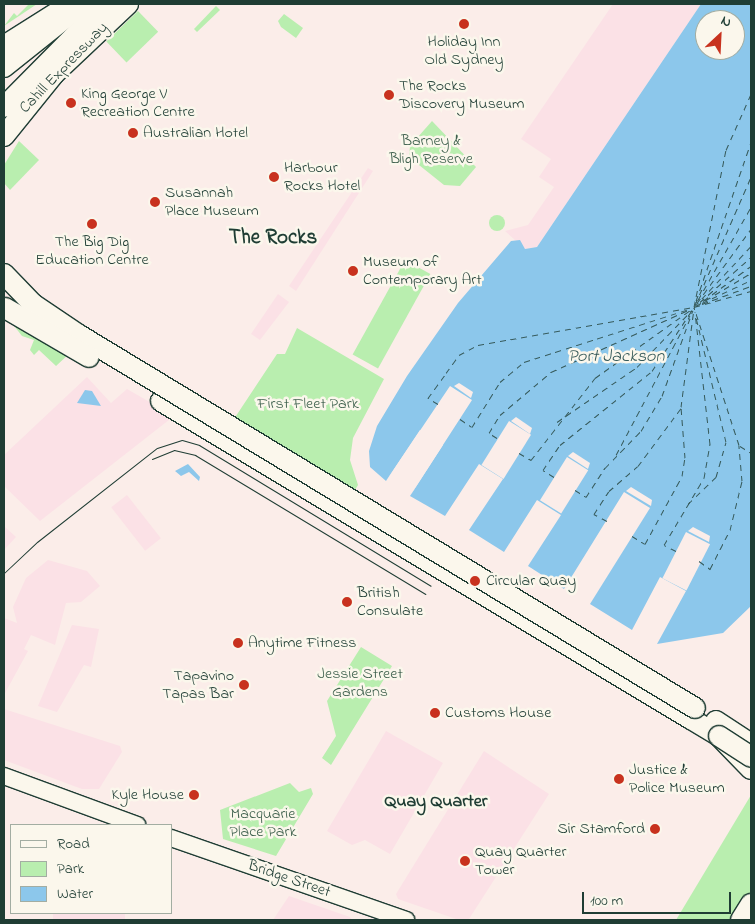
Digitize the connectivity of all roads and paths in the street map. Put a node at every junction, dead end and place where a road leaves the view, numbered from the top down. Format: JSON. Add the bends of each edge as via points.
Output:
{"nodes":[{"id":1,"x":83,"y":4,"type":"edge"},
{"id":2,"x":120,"y":5,"type":"edge"},
{"id":3,"x":68,"y":12,"type":"edge"},
{"id":4,"x":4,"y":46,"type":"edge"},
{"id":5,"x":4,"y":67,"type":"edge"},
{"id":6,"x":4,"y":82,"type":"edge"},
{"id":7,"x":4,"y":107,"type":"edge"},
{"id":8,"x":4,"y":136,"type":"edge"},
{"id":9,"x":4,"y":274,"type":"edge"},
{"id":10,"x":5,"y":308,"type":"dead end"},
{"id":11,"x":719,"y":736,"type":"junction"},
{"id":12,"x":751,"y":744,"type":"edge"},
{"id":13,"x":751,"y":757,"type":"edge"},
{"id":14,"x":751,"y":769,"type":"edge"},
{"id":15,"x":4,"y":776,"type":"edge"},
{"id":16,"x":133,"y":824,"type":"edge"},
{"id":17,"x":172,"y":838,"type":"edge"},
{"id":18,"x":751,"y":904,"type":"edge"},
{"id":19,"x":406,"y":920,"type":"edge"},
{"id":20,"x":741,"y":920,"type":"edge"}],
"edges":[{"from":1,"to":3,"type":"highway"},
{"from":2,"to":7,"type":"highway"},
{"from":2,"to":8,"type":"highway","name":"Cahill Expressway","via":[[54,74]]},
{"from":3,"to":4,"type":"highway"},
{"from":3,"to":5,"type":"highway"},
{"from":3,"to":6,"type":"highway"},
{"from":9,"to":12,"type":"highway","bridge":true,"via":[[33,304],[79,335]]},
{"from":10,"to":11,"type":"highway","bridge":true},
{"from":11,"to":13,"type":"highway","bridge":true},
{"from":11,"to":14,"type":"highway","bridge":true},
{"from":15,"to":16,"type":"main road"},
{"from":17,"to":19,"type":"main road","name":"Bridge Street"},
{"from":18,"to":20,"type":"highway"}]}
